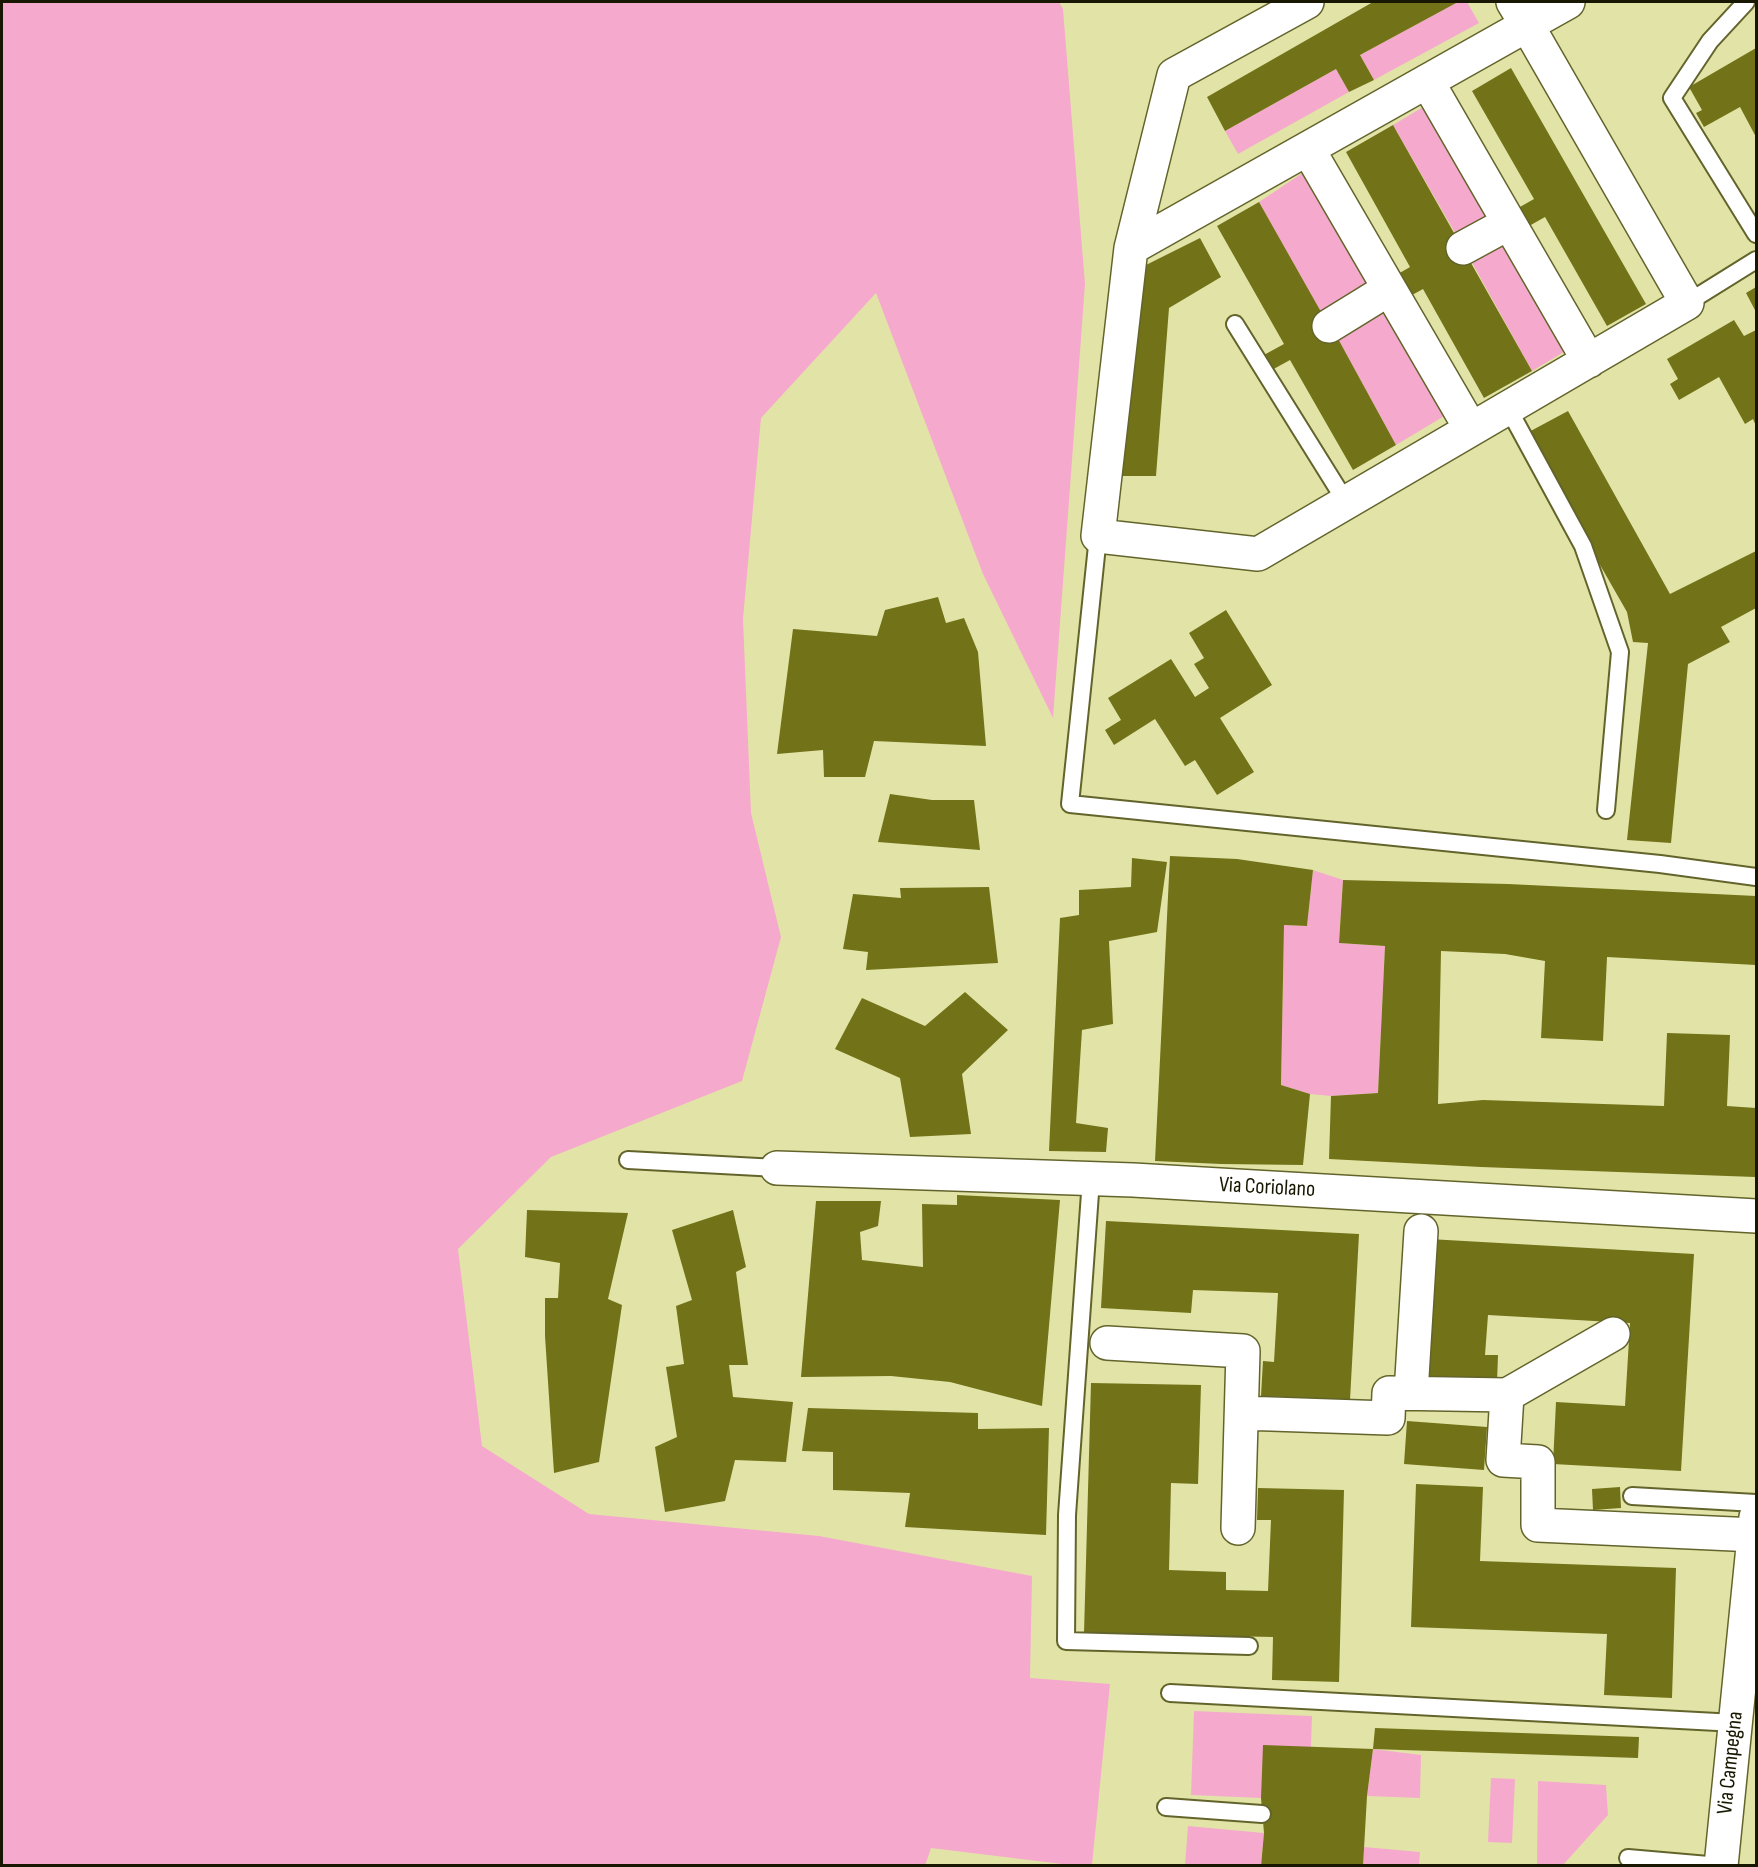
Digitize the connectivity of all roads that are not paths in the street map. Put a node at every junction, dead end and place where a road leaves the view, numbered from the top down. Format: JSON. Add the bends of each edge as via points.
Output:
{"nodes":[{"id":1,"x":1307,"y":2,"type":"edge"},
{"id":2,"x":1568,"y":2,"type":"edge"},
{"id":3,"x":1746,"y":2,"type":"edge"},
{"id":4,"x":1520,"y":13,"type":"edge"},
{"id":5,"x":1427,"y":81,"type":"junction"},
{"id":6,"x":1308,"y":149,"type":"junction"},
{"id":7,"x":1509,"y":223,"type":"junction"},
{"id":8,"x":1756,"y":234,"type":"edge"},
{"id":9,"x":1131,"y":248,"type":"junction"},
{"id":10,"x":1463,"y":248,"type":"dead end"},
{"id":11,"x":1756,"y":260,"type":"edge"},
{"id":12,"x":1389,"y":289,"type":"junction"},
{"id":13,"x":1687,"y":303,"type":"junction"},
{"id":14,"x":1235,"y":324,"type":"dead end"},
{"id":15,"x":1329,"y":326,"type":"dead end"},
{"id":16,"x":1589,"y":361,"type":"junction"},
{"id":17,"x":1508,"y":408,"type":"junction"},
{"id":18,"x":1471,"y":429,"type":"junction"},
{"id":19,"x":1346,"y":502,"type":"junction"},
{"id":20,"x":1098,"y":536,"type":"junction"},
{"id":21,"x":1606,"y":810,"type":"dead end"},
{"id":22,"x":1756,"y":877,"type":"edge"},
{"id":23,"x":628,"y":1160,"type":"dead end"},
{"id":24,"x":777,"y":1168,"type":"joint"},
{"id":25,"x":1091,"y":1179,"type":"junction"},
{"id":26,"x":1756,"y":1216,"type":"edge"},
{"id":27,"x":1422,"y":1231,"type":"dead end"},
{"id":28,"x":1613,"y":1334,"type":"dead end"},
{"id":29,"x":1107,"y":1343,"type":"dead end"},
{"id":30,"x":1411,"y":1393,"type":"junction"},
{"id":31,"x":1507,"y":1395,"type":"junction"},
{"id":32,"x":1242,"y":1413,"type":"junction"},
{"id":33,"x":1632,"y":1496,"type":"dead end"},
{"id":34,"x":1756,"y":1503,"type":"edge"},
{"id":35,"x":1756,"y":1526,"type":"edge"},
{"id":36,"x":1238,"y":1528,"type":"dead end"},
{"id":37,"x":1249,"y":1646,"type":"dead end"},
{"id":38,"x":1170,"y":1693,"type":"dead end"},
{"id":39,"x":1736,"y":1723,"type":"junction"},
{"id":40,"x":1166,"y":1806,"type":"dead end"},
{"id":41,"x":1262,"y":1814,"type":"dead end"},
{"id":42,"x":1628,"y":1858,"type":"dead end"},
{"id":43,"x":1720,"y":1866,"type":"edge"}],
"edges":[{"from":1,"to":9,"type":"street","via":[[1174,75]]},
{"from":2,"to":4,"type":"street"},
{"from":3,"to":8,"type":"lane","via":[[1710,41],[1672,98]]},
{"from":4,"to":5,"type":"street"},
{"from":4,"to":13,"type":"street"},
{"from":5,"to":6,"type":"street"},
{"from":5,"to":7,"type":"street"},
{"from":6,"to":9,"type":"street"},
{"from":6,"to":12,"type":"street"},
{"from":7,"to":10,"type":"street"},
{"from":7,"to":16,"type":"street"},
{"from":9,"to":20,"type":"street"},
{"from":11,"to":13,"type":"lane"},
{"from":12,"to":15,"type":"street"},
{"from":12,"to":18,"type":"street"},
{"from":13,"to":16,"type":"street"},
{"from":14,"to":19,"type":"lane"},
{"from":16,"to":17,"type":"street"},
{"from":17,"to":18,"type":"street"},
{"from":17,"to":21,"type":"lane","via":[[1583,546],[1620,652]]},
{"from":18,"to":19,"type":"street"},
{"from":19,"to":20,"type":"street","via":[[1258,554]]},
{"from":20,"to":22,"type":"lane","via":[[1070,804]]},
{"from":23,"to":24,"type":"lane"},
{"from":24,"to":25,"type":"street","name":"Via Coriolano"},
{"from":25,"to":26,"type":"street","name":"Via Coriolano"},
{"from":25,"to":37,"type":"lane","via":[[1067,1515],[1066,1641]]},
{"from":27,"to":30,"type":"street"},
{"from":28,"to":31,"type":"street"},
{"from":29,"to":32,"type":"street","via":[[1244,1351]]},
{"from":30,"to":31,"type":"street"},
{"from":30,"to":32,"type":"street","via":[[1389,1393],[1388,1418]]},
{"from":31,"to":35,"type":"street","via":[[1503,1460],[1538,1462],[1538,1525]]},
{"from":32,"to":36,"type":"street"},
{"from":33,"to":34,"type":"lane"},
{"from":35,"to":39,"type":"street","name":"Via Campegna"},
{"from":38,"to":39,"type":"lane"},
{"from":39,"to":43,"type":"street","name":"Via Campegna"},
{"from":40,"to":41,"type":"lane"},
{"from":42,"to":43,"type":"lane"}]}
